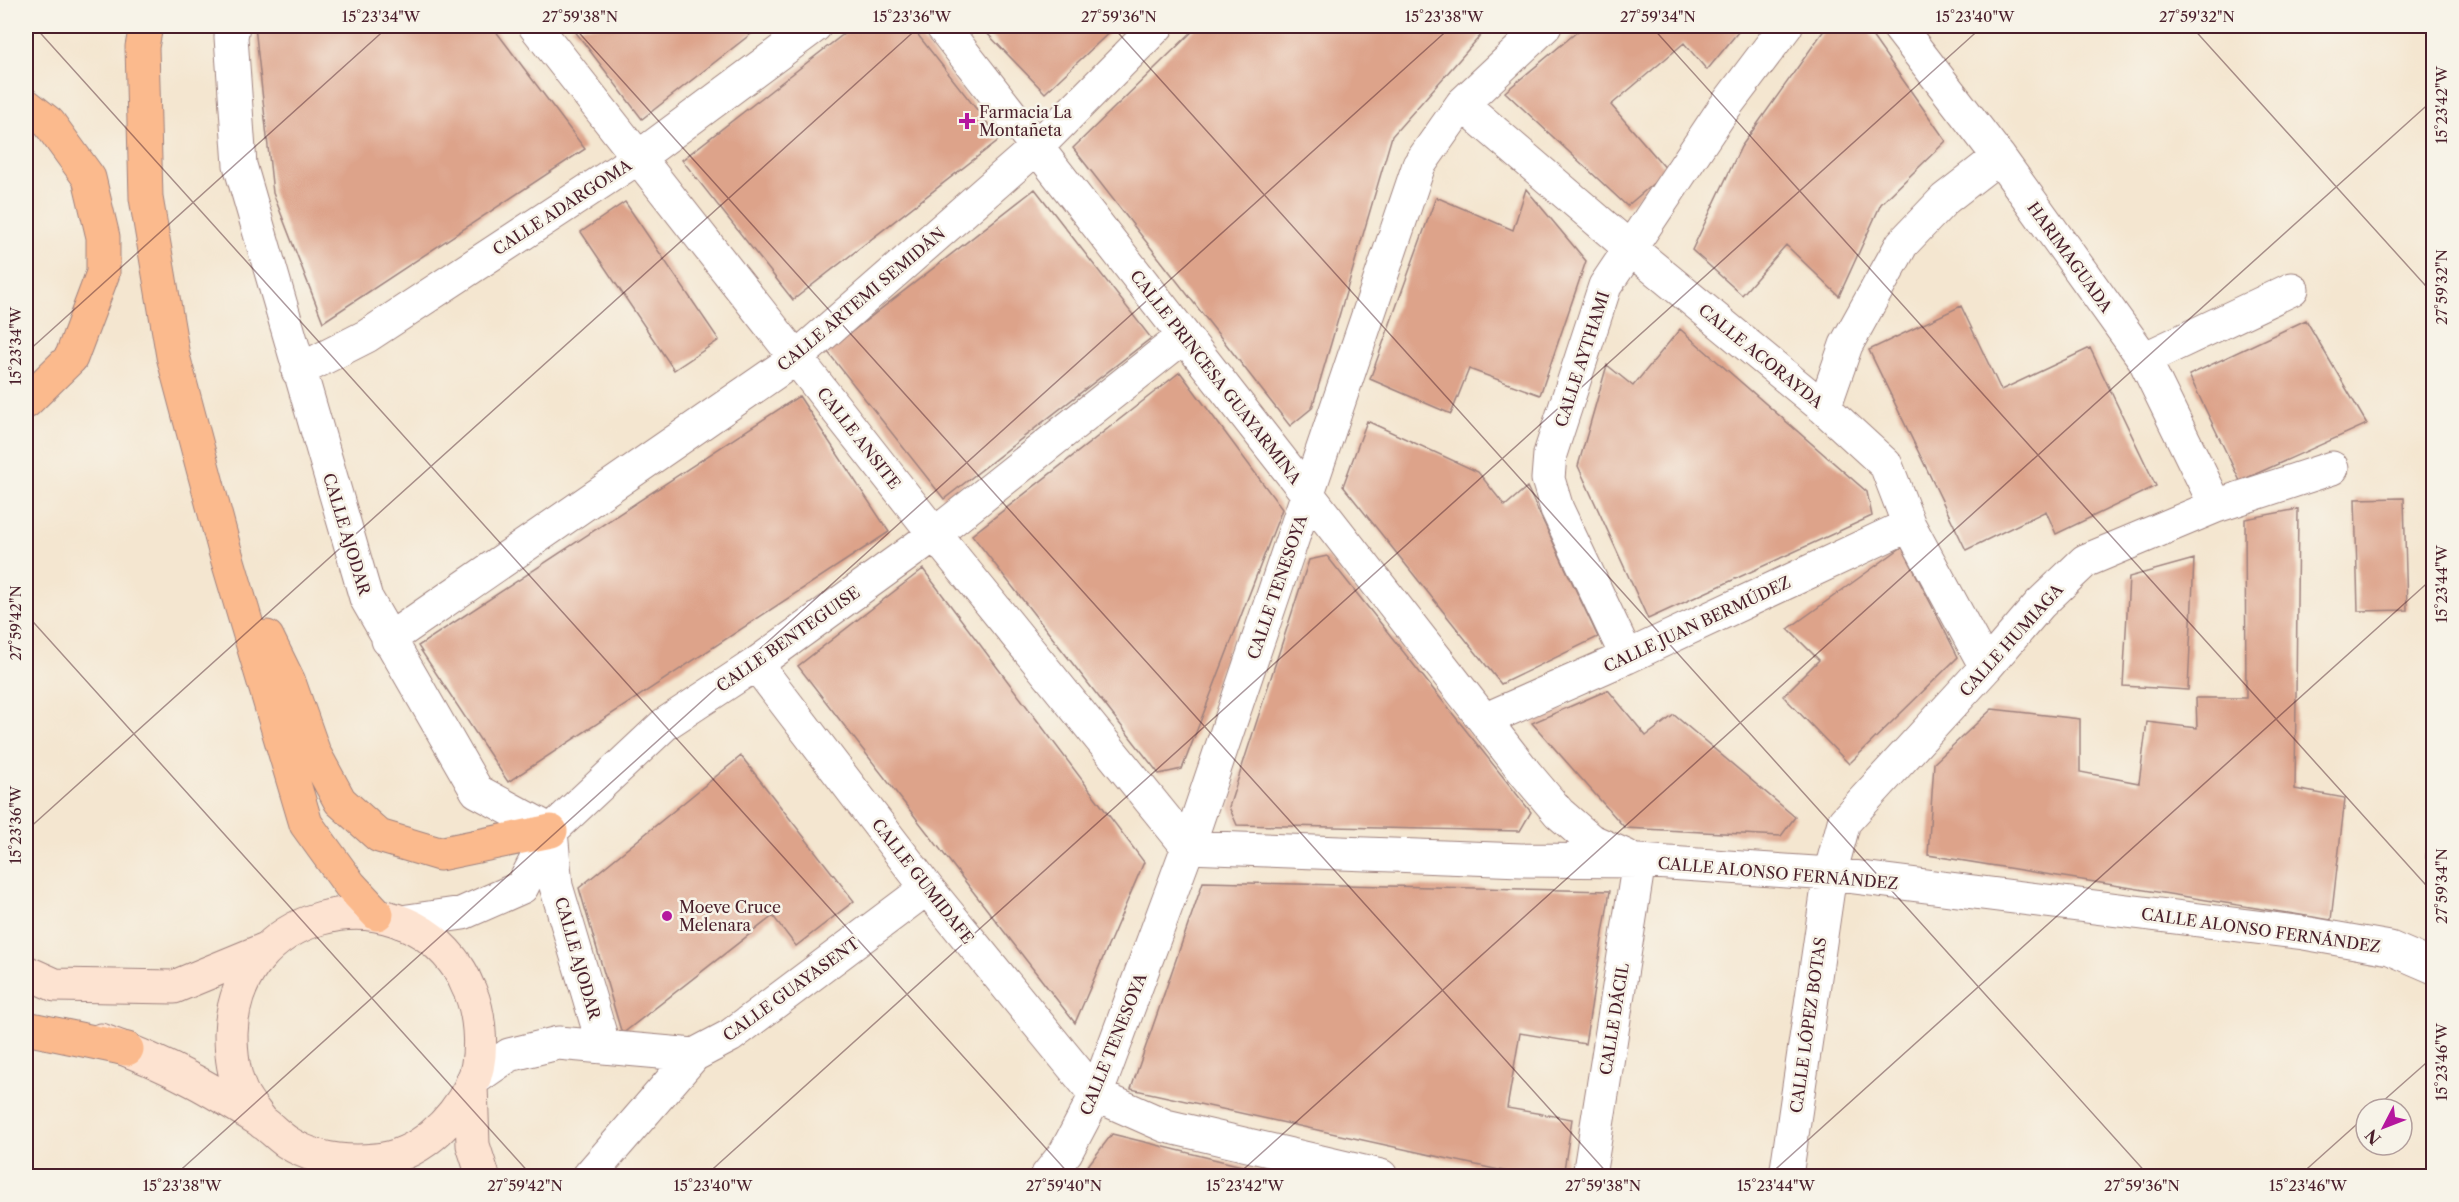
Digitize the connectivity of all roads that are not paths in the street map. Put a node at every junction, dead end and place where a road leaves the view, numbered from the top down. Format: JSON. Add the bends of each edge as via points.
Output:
{"nodes":[{"id":1,"x":146,"y":26,"type":"edge"},
{"id":2,"x":233,"y":26,"type":"edge"},
{"id":3,"x":535,"y":26,"type":"edge"},
{"id":4,"x":814,"y":26,"type":"edge"},
{"id":5,"x":942,"y":26,"type":"edge"},
{"id":6,"x":1157,"y":26,"type":"edge"},
{"id":7,"x":1545,"y":26,"type":"edge"},
{"id":8,"x":1786,"y":26,"type":"edge"},
{"id":9,"x":1898,"y":26,"type":"edge"},
{"id":10,"x":1462,"y":104,"type":"junction"},
{"id":11,"x":26,"y":105,"type":"edge"},
{"id":12,"x":1037,"y":147,"type":"junction"},
{"id":13,"x":639,"y":156,"type":"junction"},
{"id":14,"x":1999,"y":157,"type":"junction"},
{"id":15,"x":1632,"y":249,"type":"junction"},
{"id":16,"x":2292,"y":289,"type":"dead end"},
{"id":17,"x":1183,"y":337,"type":"junction"},
{"id":18,"x":796,"y":358,"type":"junction"},
{"id":19,"x":2144,"y":359,"type":"junction"},
{"id":20,"x":298,"y":370,"type":"junction"},
{"id":21,"x":26,"y":402,"type":"edge"},
{"id":22,"x":1824,"y":408,"type":"junction"},
{"id":23,"x":2332,"y":468,"type":"dead end"},
{"id":24,"x":1308,"y":495,"type":"junction"},
{"id":25,"x":2216,"y":506,"type":"junction"},
{"id":26,"x":1909,"y":525,"type":"junction"},
{"id":27,"x":935,"y":534,"type":"junction"},
{"id":28,"x":225,"y":550,"type":"junction"},
{"id":29,"x":388,"y":640,"type":"junction"},
{"id":30,"x":1627,"y":657,"type":"junction"},
{"id":31,"x":756,"y":664,"type":"junction"},
{"id":32,"x":1986,"y":667,"type":"junction"},
{"id":33,"x":1484,"y":720,"type":"junction"},
{"id":34,"x":1559,"y":813,"type":"junction"},
{"id":35,"x":550,"y":831,"type":"junction"},
{"id":36,"x":1188,"y":847,"type":"junction"},
{"id":37,"x":1521,"y":860,"type":"junction"},
{"id":38,"x":1639,"y":861,"type":"junction"},
{"id":39,"x":1830,"y":874,"type":"junction"},
{"id":40,"x":927,"y":888,"type":"junction"},
{"id":41,"x":389,"y":918,"type":"junction"},
{"id":42,"x":266,"y":949,"type":"junction"},
{"id":43,"x":2433,"y":967,"type":"edge"},
{"id":44,"x":26,"y":972,"type":"edge"},
{"id":45,"x":26,"y":1013,"type":"edge"},
{"id":46,"x":26,"y":1028,"type":"edge"},
{"id":47,"x":604,"y":1047,"type":"junction"},
{"id":48,"x":127,"y":1049,"type":"junction"},
{"id":49,"x":694,"y":1055,"type":"junction"},
{"id":50,"x":472,"y":1083,"type":"junction"},
{"id":51,"x":1096,"y":1095,"type":"junction"},
{"id":52,"x":263,"y":1123,"type":"junction"},
{"id":53,"x":349,"y":1163,"type":"junction"},
{"id":54,"x":390,"y":1176,"type":"edge"},
{"id":55,"x":483,"y":1176,"type":"edge"},
{"id":56,"x":589,"y":1176,"type":"edge"},
{"id":57,"x":1047,"y":1176,"type":"edge"},
{"id":58,"x":1381,"y":1176,"type":"edge"},
{"id":59,"x":1589,"y":1176,"type":"edge"},
{"id":60,"x":1786,"y":1176,"type":"edge"}],
"edges":[{"from":1,"to":28,"type":"highway","via":[[142,47],[146,198],[173,356]]},
{"from":2,"to":20,"type":"street","name":"CALLE AJODAR","via":[[240,165]]},
{"from":3,"to":13,"type":"street","name":"CALLE ANSITE"},
{"from":4,"to":13,"type":"street","name":"CALLE ADARGOMA"},
{"from":5,"to":12,"type":"street","name":"CALLE PRINCESA GUAYARMINA"},
{"from":6,"to":12,"type":"street","name":"CALLE ARTEMI SEMIDÁN"},
{"from":7,"to":10,"type":"street","name":"CALLE TENESOYA"},
{"from":8,"to":15,"type":"street","name":"CALLE AYTHAMI","via":[[1724,108]]},
{"from":9,"to":14,"type":"street","name":"HARIMAGUADA"},
{"from":10,"to":15,"type":"street","name":"CALLE ACORAYDA"},
{"from":10,"to":24,"type":"street","name":"CALLE TENESOYA","via":[[1419,165]]},
{"from":11,"to":21,"type":"highway","via":[[49,123],[89,178],[103,237],[103,273],[71,358]]},
{"from":12,"to":17,"type":"street","name":"CALLE PRINCESA GUAYARMINA"},
{"from":12,"to":18,"type":"street","name":"CALLE ARTEMI SEMIDÁN"},
{"from":13,"to":18,"type":"street","name":"CALLE ANSITE"},
{"from":13,"to":20,"type":"street","name":"CALLE ADARGOMA","via":[[367,336]]},
{"from":14,"to":19,"type":"street","name":"HARIMAGUADA"},
{"from":14,"to":22,"type":"street","via":[[1945,199],[1902,244],[1846,345]]},
{"from":15,"to":22,"type":"street","name":"CALLE ACORAYDA"},
{"from":15,"to":30,"type":"street","name":"CALLE AYTHAMI","via":[[1605,286],[1550,454],[1548,479],[1557,509]]},
{"from":16,"to":19,"type":"street"},
{"from":17,"to":24,"type":"street","name":"CALLE PRINCESA GUAYARMINA"},
{"from":17,"to":27,"type":"street","name":"CALLE BENTEGUISE"},
{"from":18,"to":27,"type":"street","name":"CALLE ANSITE"},
{"from":18,"to":29,"type":"street","name":"CALLE ARTEMI SEMIDÁN"},
{"from":19,"to":25,"type":"street","name":"HARIMAGUADA"},
{"from":20,"to":29,"type":"street","name":"CALLE AJODAR","via":[[366,598]]},
{"from":22,"to":26,"type":"street","name":"CALLE ACORAYDA","via":[[1886,465]]},
{"from":23,"to":25,"type":"street","name":"CALLE HUMIAGA"},
{"from":24,"to":33,"type":"street","name":"CALLE PRINCESA GUAYARMINA"},
{"from":24,"to":36,"type":"street","name":"CALLE TENESOYA"},
{"from":25,"to":32,"type":"street","name":"CALLE HUMIAGA","via":[[2085,561],[2040,604]]},
{"from":26,"to":30,"type":"street","name":"CALLE JUAN BERMÚDEZ"},
{"from":26,"to":32,"type":"street","name":"CALLE ACORAYDA"},
{"from":27,"to":31,"type":"street","name":"CALLE BENTEGUISE"},
{"from":27,"to":36,"type":"street","name":"CALLE ANSITE"},
{"from":28,"to":35,"type":"highway","via":[[289,682],[314,753],[340,801],[379,836],[439,854]]},
{"from":28,"to":41,"type":"highway","via":[[306,824],[350,885]]},
{"from":29,"to":35,"type":"street","name":"CALLE AJODAR","via":[[477,791]]},
{"from":30,"to":33,"type":"street","name":"CALLE JUAN BERMÚDEZ"},
{"from":31,"to":35,"type":"street","name":"CALLE BENTEGUISE","via":[[665,724]]},
{"from":31,"to":40,"type":"street","name":"CALLE GUMIDAFE"},
{"from":32,"to":39,"type":"street","name":"CALLE HUMIAGA","via":[[1844,822]]},
{"from":33,"to":34,"type":"street","name":"CALLE PRINCESA GUAYARMINA"},
{"from":34,"to":37,"type":"street","via":[[1554,825]]},
{"from":34,"to":38,"type":"street","name":"CALLE PRINCESA GUAYARMINA","via":[[1590,840]]},
{"from":35,"to":41,"type":"street","name":"CALLE BENTEGUISE","via":[[522,887],[463,913]]},
{"from":35,"to":47,"type":"street","name":"CALLE AJODAR","via":[[556,886]]},
{"from":36,"to":37,"type":"street","name":"CALLE ALONSO FERNÁNDEZ"},
{"from":36,"to":51,"type":"street","name":"CALLE TENESOYA"},
{"from":37,"to":38,"type":"street","name":"CALLE ALONSO FERNÁNDEZ"},
{"from":38,"to":39,"type":"street","name":"CALLE ALONSO FERNÁNDEZ"},
{"from":38,"to":59,"type":"street","name":"CALLE DÁCIL"},
{"from":39,"to":43,"type":"street","name":"CALLE ALONSO FERNÁNDEZ","via":[[2304,933],[2390,948]]},
{"from":39,"to":60,"type":"street","name":"CALLE LÓPEZ BOTAS"},
{"from":40,"to":49,"type":"street","name":"CALLE GUAYASENT","via":[[730,1036]]},
{"from":40,"to":51,"type":"street","name":"CALLE GUMIDAFE"},
{"from":41,"to":42,"type":"street","via":[[337,914],[299,925]]},
{"from":41,"to":50,"type":"street","via":[[434,941],[460,970],[476,1005],[480,1043]]},
{"from":42,"to":44,"type":"street","via":[[174,987],[55,986]]},
{"from":42,"to":52,"type":"street","via":[[243,979],[232,1016],[231,1045],[242,1091]]},
{"from":45,"to":48,"type":"street"},
{"from":46,"to":48,"type":"highway"},
{"from":47,"to":49,"type":"street","name":"CALLE AJODAR"},
{"from":47,"to":50,"type":"street","name":"CALLE AJODAR","via":[[558,1043],[509,1056]]},
{"from":48,"to":52,"type":"street","via":[[194,1081]]},
{"from":49,"to":56,"type":"street","name":"CALLE GUAYASENT"},
{"from":50,"to":53,"type":"street","via":[[451,1119],[422,1144],[387,1159]]},
{"from":50,"to":55,"type":"street","via":[[473,1145]]},
{"from":51,"to":57,"type":"street","name":"CALLE TENESOYA","via":[[1066,1152]]},
{"from":51,"to":58,"type":"street","via":[[1166,1125]]},
{"from":52,"to":53,"type":"street","via":[[288,1143],[317,1157]]},
{"from":53,"to":54,"type":"street"}]}
